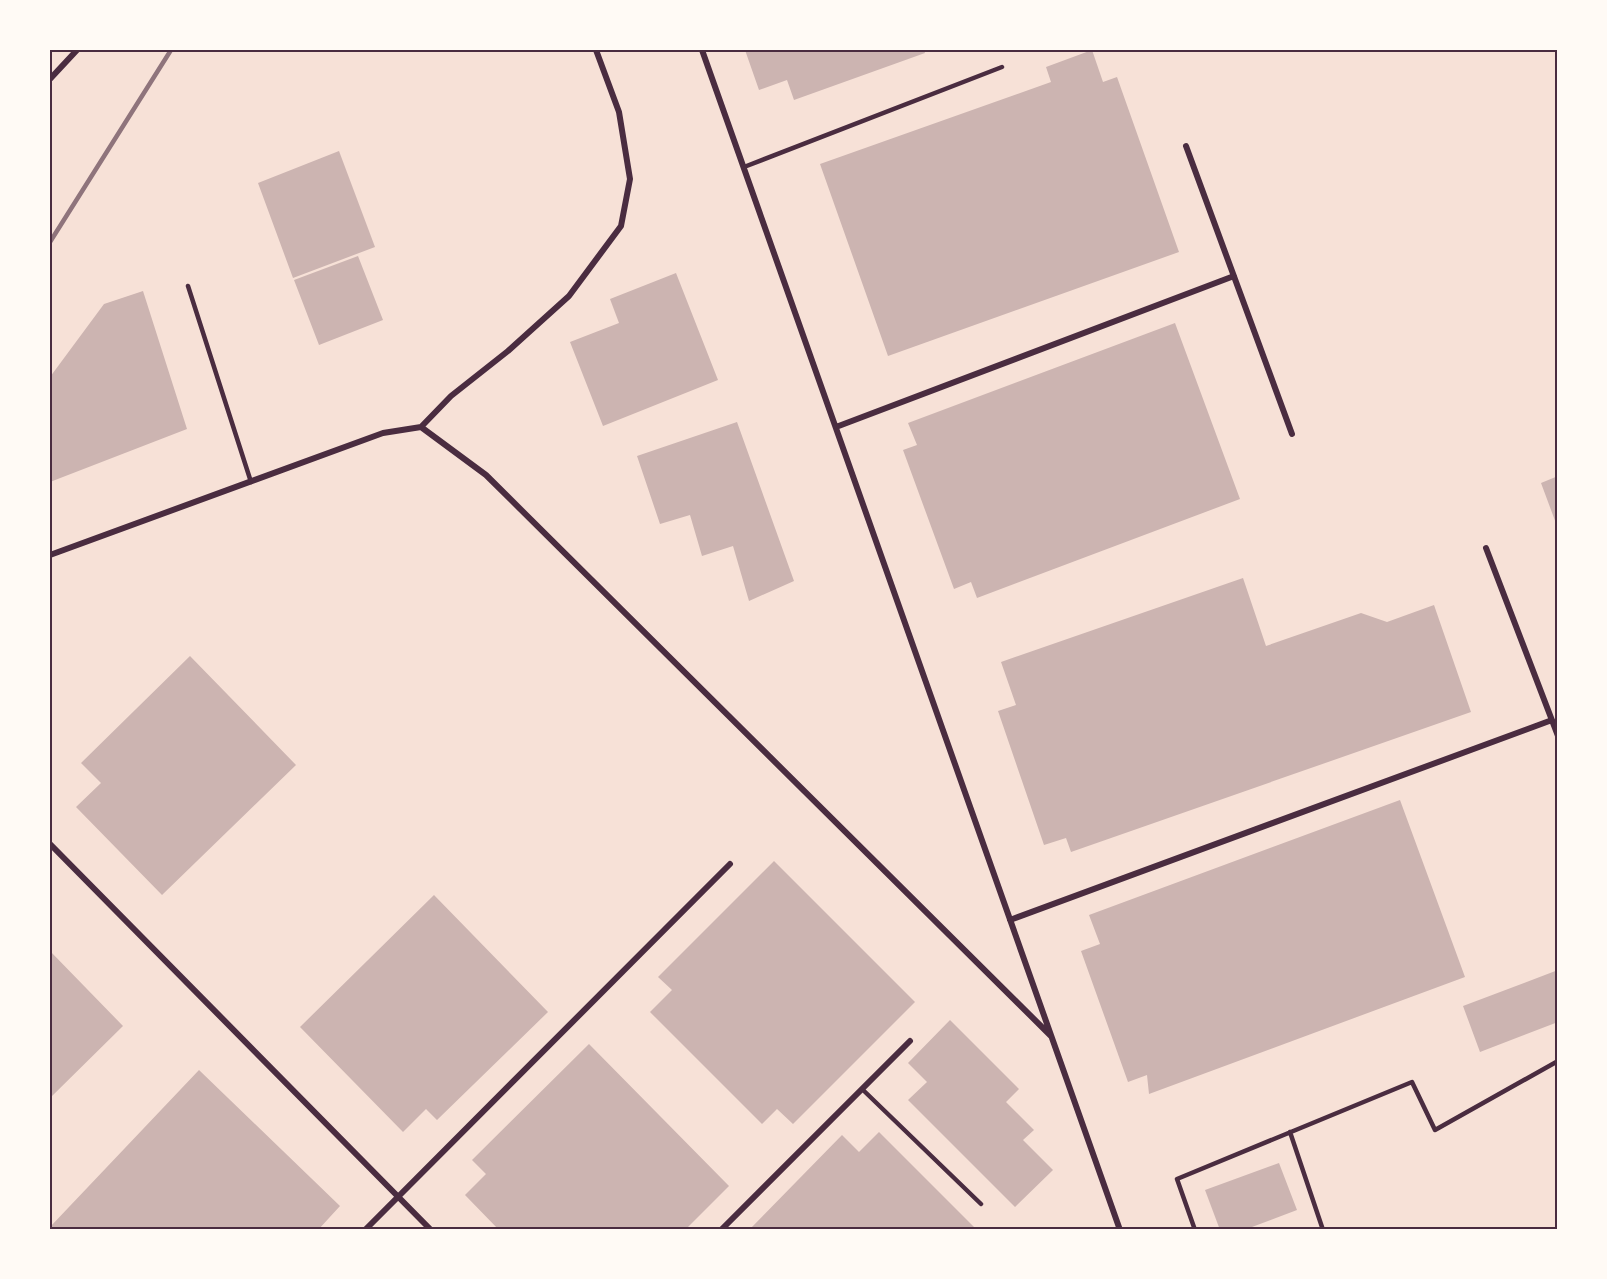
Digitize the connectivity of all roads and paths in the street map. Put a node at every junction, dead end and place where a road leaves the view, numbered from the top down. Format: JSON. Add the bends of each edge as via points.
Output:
{"nodes":[{"id":1,"x":77,"y":50,"type":"edge"},
{"id":2,"x":596,"y":50,"type":"edge"},
{"id":3,"x":702,"y":50,"type":"edge"},
{"id":4,"x":1002,"y":67,"type":"dead end"},
{"id":5,"x":50,"y":79,"type":"edge"},
{"id":6,"x":1186,"y":146,"type":"dead end"},
{"id":7,"x":744,"y":167,"type":"junction"},
{"id":8,"x":1234,"y":276,"type":"junction"},
{"id":9,"x":188,"y":286,"type":"dead end"},
{"id":10,"x":421,"y":427,"type":"junction"},
{"id":11,"x":836,"y":427,"type":"junction"},
{"id":12,"x":1292,"y":434,"type":"dead end"},
{"id":13,"x":251,"y":482,"type":"junction"},
{"id":14,"x":1486,"y":548,"type":"dead end"},
{"id":15,"x":50,"y":555,"type":"edge"},
{"id":16,"x":1552,"y":720,"type":"junction"},
{"id":17,"x":1557,"y":736,"type":"edge"},
{"id":18,"x":50,"y":844,"type":"edge"},
{"id":19,"x":730,"y":864,"type":"dead end"},
{"id":20,"x":1010,"y":920,"type":"junction"},
{"id":21,"x":1051,"y":1036,"type":"junction"},
{"id":22,"x":910,"y":1041,"type":"dead end"},
{"id":23,"x":1557,"y":1061,"type":"edge"},
{"id":24,"x":862,"y":1089,"type":"junction"},
{"id":25,"x":1290,"y":1132,"type":"junction"},
{"id":26,"x":398,"y":1196,"type":"junction"},
{"id":27,"x":981,"y":1204,"type":"dead end"},
{"id":28,"x":365,"y":1230,"type":"edge"},
{"id":29,"x":431,"y":1230,"type":"edge"},
{"id":30,"x":721,"y":1230,"type":"edge"},
{"id":31,"x":1120,"y":1230,"type":"edge"},
{"id":32,"x":1195,"y":1230,"type":"edge"},
{"id":33,"x":1323,"y":1230,"type":"edge"}],
"edges":[{"from":1,"to":5,"type":"street"},
{"from":2,"to":10,"type":"street","via":[[619,112],[630,179],[621,226],[569,296],[451,396]]},
{"from":3,"to":7,"type":"street"},
{"from":4,"to":7,"type":"lane"},
{"from":6,"to":8,"type":"street"},
{"from":7,"to":11,"type":"street"},
{"from":8,"to":11,"type":"street"},
{"from":8,"to":12,"type":"street"},
{"from":9,"to":13,"type":"lane"},
{"from":10,"to":13,"type":"street","via":[[383,433]]},
{"from":10,"to":21,"type":"street","via":[[486,475]]},
{"from":11,"to":20,"type":"street"},
{"from":13,"to":15,"type":"street"},
{"from":14,"to":16,"type":"street"},
{"from":16,"to":17,"type":"street"},
{"from":16,"to":20,"type":"street"},
{"from":18,"to":26,"type":"street"},
{"from":19,"to":26,"type":"street"},
{"from":20,"to":21,"type":"street"},
{"from":21,"to":31,"type":"street"},
{"from":22,"to":24,"type":"street"},
{"from":23,"to":25,"type":"lane","via":[[1435,1130],[1412,1082]]},
{"from":24,"to":27,"type":"lane"},
{"from":24,"to":30,"type":"street"},
{"from":25,"to":32,"type":"lane","via":[[1177,1179]]},
{"from":25,"to":33,"type":"lane"},
{"from":26,"to":28,"type":"street"},
{"from":26,"to":29,"type":"street"}]}
